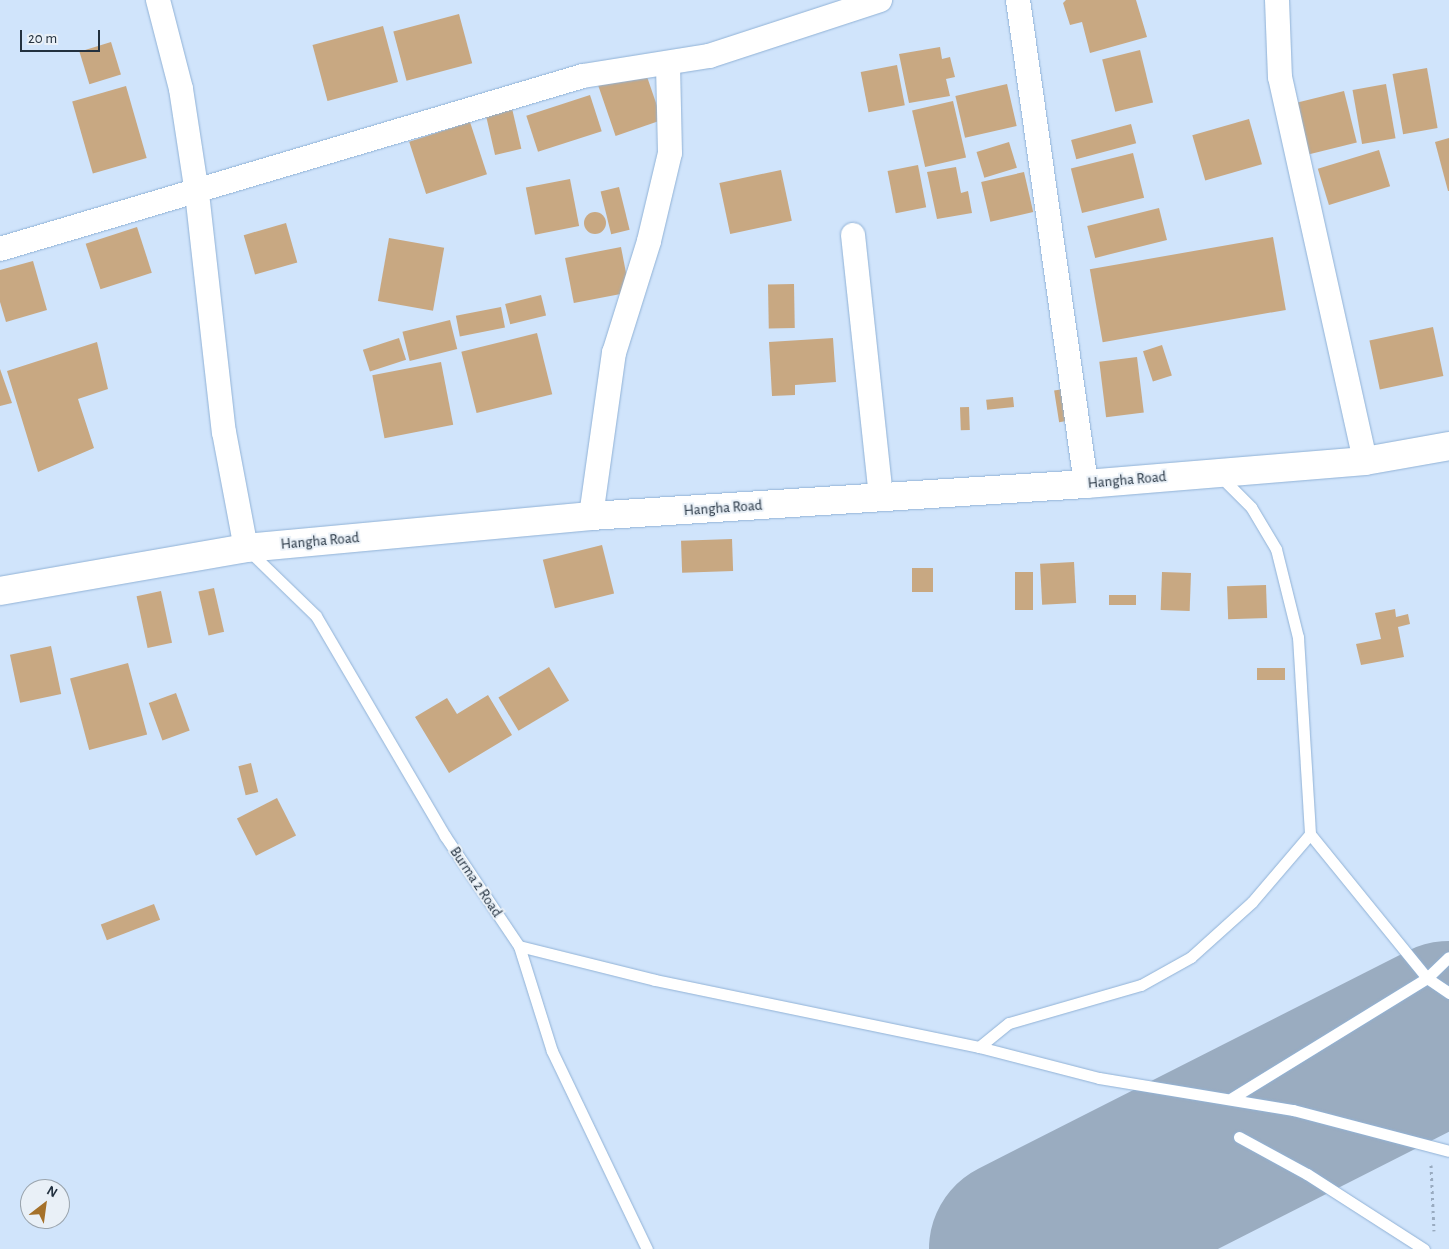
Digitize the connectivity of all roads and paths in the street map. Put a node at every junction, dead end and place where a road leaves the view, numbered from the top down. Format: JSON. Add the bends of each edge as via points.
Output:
{"nodes":[{"id":1,"x":158,"y":0,"type":"edge"},
{"id":2,"x":880,"y":0,"type":"edge"},
{"id":3,"x":1018,"y":0,"type":"edge"},
{"id":4,"x":1277,"y":0,"type":"edge"},
{"id":5,"x":668,"y":63,"type":"junction"},
{"id":6,"x":197,"y":193,"type":"junction"},
{"id":7,"x":853,"y":235,"type":"dead end"},
{"id":8,"x":0,"y":250,"type":"edge"},
{"id":9,"x":1449,"y":446,"type":"edge"},
{"id":10,"x":1365,"y":461,"type":"junction"},
{"id":11,"x":1216,"y":473,"type":"junction"},
{"id":12,"x":1086,"y":484,"type":"junction"},
{"id":13,"x":881,"y":497,"type":"junction"},
{"id":14,"x":591,"y":516,"type":"junction"},
{"id":15,"x":246,"y":548,"type":"junction"},
{"id":16,"x":0,"y":590,"type":"edge"},
{"id":17,"x":1310,"y":834,"type":"junction"},
{"id":18,"x":519,"y":946,"type":"junction"},
{"id":19,"x":1449,"y":957,"type":"edge"},
{"id":20,"x":1428,"y":978,"type":"junction"},
{"id":21,"x":1449,"y":993,"type":"edge"},
{"id":22,"x":979,"y":1047,"type":"junction"},
{"id":23,"x":1232,"y":1098,"type":"junction"},
{"id":24,"x":1239,"y":1137,"type":"dead end"},
{"id":25,"x":1431,"y":1146,"type":"junction"},
{"id":26,"x":1449,"y":1151,"type":"edge"},
{"id":27,"x":1435,"y":1240,"type":"dead end"},
{"id":28,"x":648,"y":1249,"type":"edge"},
{"id":29,"x":1424,"y":1249,"type":"edge"}],
"edges":[{"from":1,"to":6,"type":"street","via":[[181,89]]},
{"from":2,"to":5,"type":"street","via":[[709,56]]},
{"from":3,"to":12,"type":"street"},
{"from":4,"to":10,"type":"street","via":[[1280,77]]},
{"from":5,"to":6,"type":"street","via":[[583,76]]},
{"from":5,"to":14,"type":"street","via":[[670,153],[649,241],[614,352]]},
{"from":6,"to":8,"type":"street"},
{"from":6,"to":15,"type":"street","via":[[224,432]]},
{"from":7,"to":13,"type":"street"},
{"from":9,"to":10,"type":"highway","name":"Hangha Road"},
{"from":10,"to":11,"type":"highway","name":"Hangha Road"},
{"from":11,"to":12,"type":"highway","name":"Hangha Road"},
{"from":11,"to":17,"type":"lane","via":[[1251,507],[1276,550],[1298,637]]},
{"from":12,"to":13,"type":"highway","name":"Hangha Road"},
{"from":13,"to":14,"type":"highway","name":"Hangha Road"},
{"from":14,"to":15,"type":"highway","name":"Hangha Road"},
{"from":15,"to":16,"type":"highway","name":"Hangha Road"},
{"from":15,"to":18,"type":"lane","name":"Burma 2 Road","via":[[316,616],[444,836]]},
{"from":17,"to":20,"type":"lane"},
{"from":17,"to":22,"type":"lane","via":[[1252,902],[1191,956],[1141,985],[1009,1023]]},
{"from":18,"to":22,"type":"lane","via":[[655,980]]},
{"from":18,"to":28,"type":"lane","name":"Burma 2 Road","via":[[552,1051]]},
{"from":19,"to":20,"type":"lane"},
{"from":20,"to":21,"type":"lane"},
{"from":20,"to":23,"type":"lane"},
{"from":22,"to":23,"type":"lane","via":[[1099,1078]]},
{"from":23,"to":25,"type":"lane","via":[[1293,1110]]},
{"from":24,"to":29,"type":"lane","via":[[1307,1174]]},
{"from":25,"to":26,"type":"lane"},
{"from":25,"to":27,"type":"path"}]}
